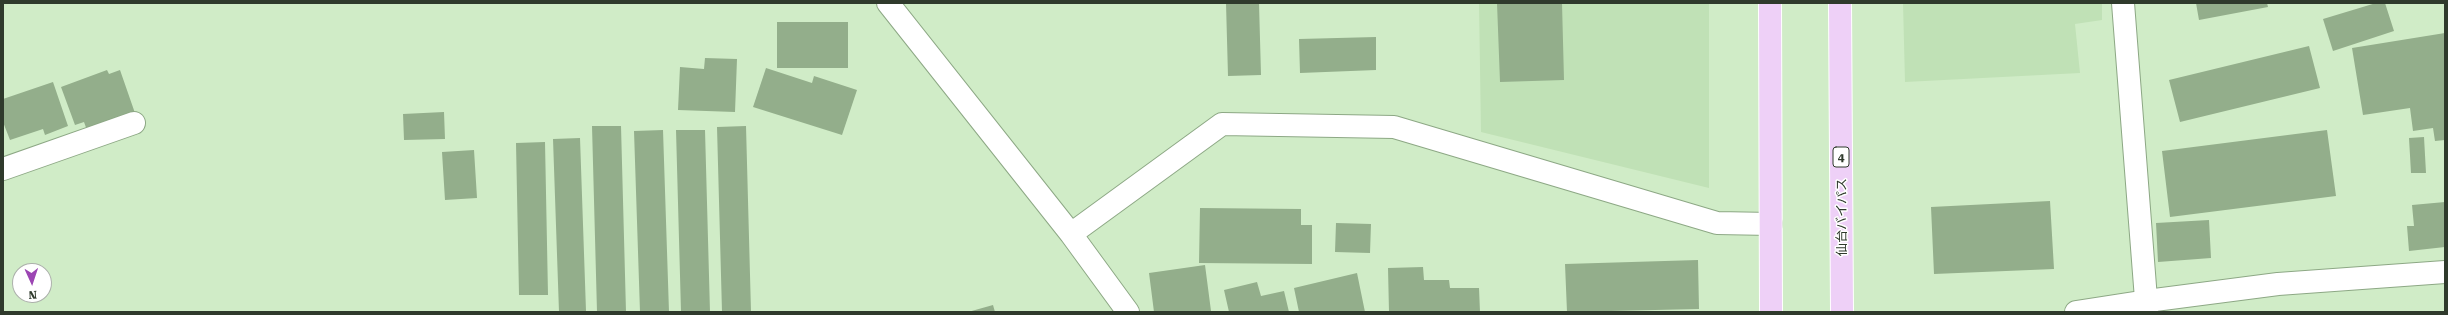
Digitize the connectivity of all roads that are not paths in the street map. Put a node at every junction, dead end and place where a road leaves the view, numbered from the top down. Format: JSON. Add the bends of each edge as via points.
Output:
{"nodes":[{"id":1,"x":888,"y":3,"type":"edge"},
{"id":2,"x":1770,"y":3,"type":"edge"},
{"id":3,"x":1840,"y":3,"type":"edge"},
{"id":4,"x":2123,"y":3,"type":"edge"},
{"id":5,"x":134,"y":124,"type":"dead end"},
{"id":6,"x":3,"y":169,"type":"edge"},
{"id":7,"x":1771,"y":224,"type":"junction"},
{"id":8,"x":1071,"y":234,"type":"junction"},
{"id":9,"x":2445,"y":272,"type":"edge"},
{"id":10,"x":2147,"y":306,"type":"edge"},
{"id":11,"x":1128,"y":312,"type":"edge"},
{"id":12,"x":1771,"y":312,"type":"edge"},
{"id":13,"x":1842,"y":312,"type":"edge"},
{"id":14,"x":2076,"y":312,"type":"edge"}],
"edges":[{"from":1,"to":8,"type":"street"},
{"from":2,"to":7,"type":"highway"},
{"from":3,"to":13,"type":"highway","name":"仙台バイパス","number":"4"},
{"from":4,"to":10,"type":"street"},
{"from":5,"to":6,"type":"street"},
{"from":7,"to":8,"type":"street","via":[[1717,223],[1394,127],[1222,124]]},
{"from":7,"to":12,"type":"highway"},
{"from":8,"to":11,"type":"street"},
{"from":9,"to":10,"type":"street","via":[[2278,284]]},
{"from":10,"to":14,"type":"street"}]}
